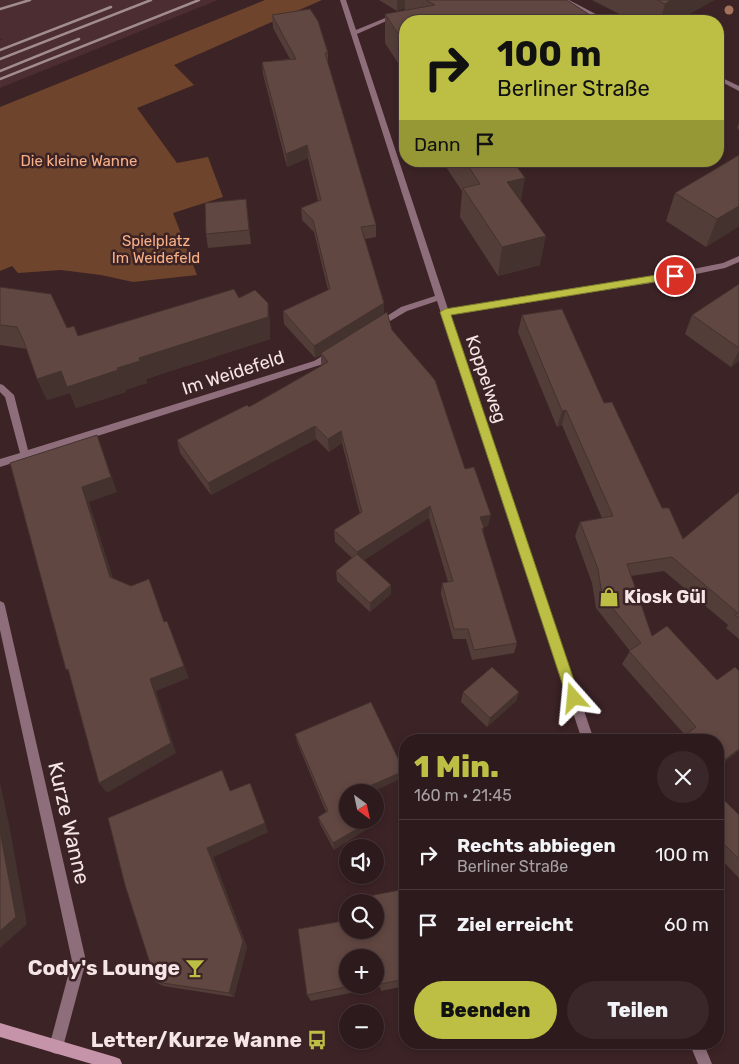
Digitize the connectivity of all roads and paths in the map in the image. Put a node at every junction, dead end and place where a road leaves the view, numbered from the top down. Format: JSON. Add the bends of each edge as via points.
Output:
{"nodes":[{"id":1,"x":343,"y":0,"type":"edge"},
{"id":2,"x":564,"y":0,"type":"edge"},
{"id":3,"x":407,"y":11,"type":"edge"},
{"id":4,"x":594,"y":15,"type":"edge"},
{"id":5,"x":354,"y":33,"type":"junction"},
{"id":6,"x":724,"y":81,"type":"edge"},
{"id":7,"x":739,"y":88,"type":"edge"},
{"id":8,"x":739,"y":259,"type":"edge"},
{"id":9,"x":440,"y":297,"type":"junction"},
{"id":10,"x":445,"y":312,"type":"junction"},
{"id":11,"x":373,"y":328,"type":"edge"},
{"id":12,"x":341,"y":348,"type":"edge"},
{"id":13,"x":0,"y":388,"type":"edge"},
{"id":14,"x":25,"y":456,"type":"junction"},
{"id":15,"x":0,"y":463,"type":"edge"},
{"id":16,"x":0,"y":606,"type":"edge"},
{"id":17,"x":586,"y":734,"type":"edge"},
{"id":18,"x":0,"y":1030,"type":"edge"},
{"id":19,"x":56,"y":1047,"type":"junction"},
{"id":20,"x":699,"y":1049,"type":"edge"},
{"id":21,"x":115,"y":1064,"type":"edge"},
{"id":22,"x":705,"y":1064,"type":"edge"}],
"edges":[{"from":1,"to":5,"type":"street","name":"Koppelweg"},
{"from":2,"to":4,"type":"street"},
{"from":3,"to":5,"type":"street"},
{"from":5,"to":9,"type":"street","name":"Koppelweg"},
{"from":6,"to":7,"type":"street"},
{"from":8,"to":10,"type":"street","via":[[658,279]]},
{"from":9,"to":10,"type":"street","name":"Koppelweg"},
{"from":9,"to":11,"type":"street","via":[[404,309]]},
{"from":10,"to":17,"type":"street","name":"Koppelweg"},
{"from":12,"to":14,"type":"street","name":"Im Weidefeld","via":[[317,363]]},
{"from":13,"to":14,"type":"street","via":[[9,395]]},
{"from":14,"to":15,"type":"street","name":"Im Weidefeld"},
{"from":16,"to":19,"type":"street","name":"Kurze Wanne","via":[[79,961]]},
{"from":18,"to":19,"type":"main road"},
{"from":19,"to":21,"type":"main road"},
{"from":20,"to":22,"type":"street"}]}
